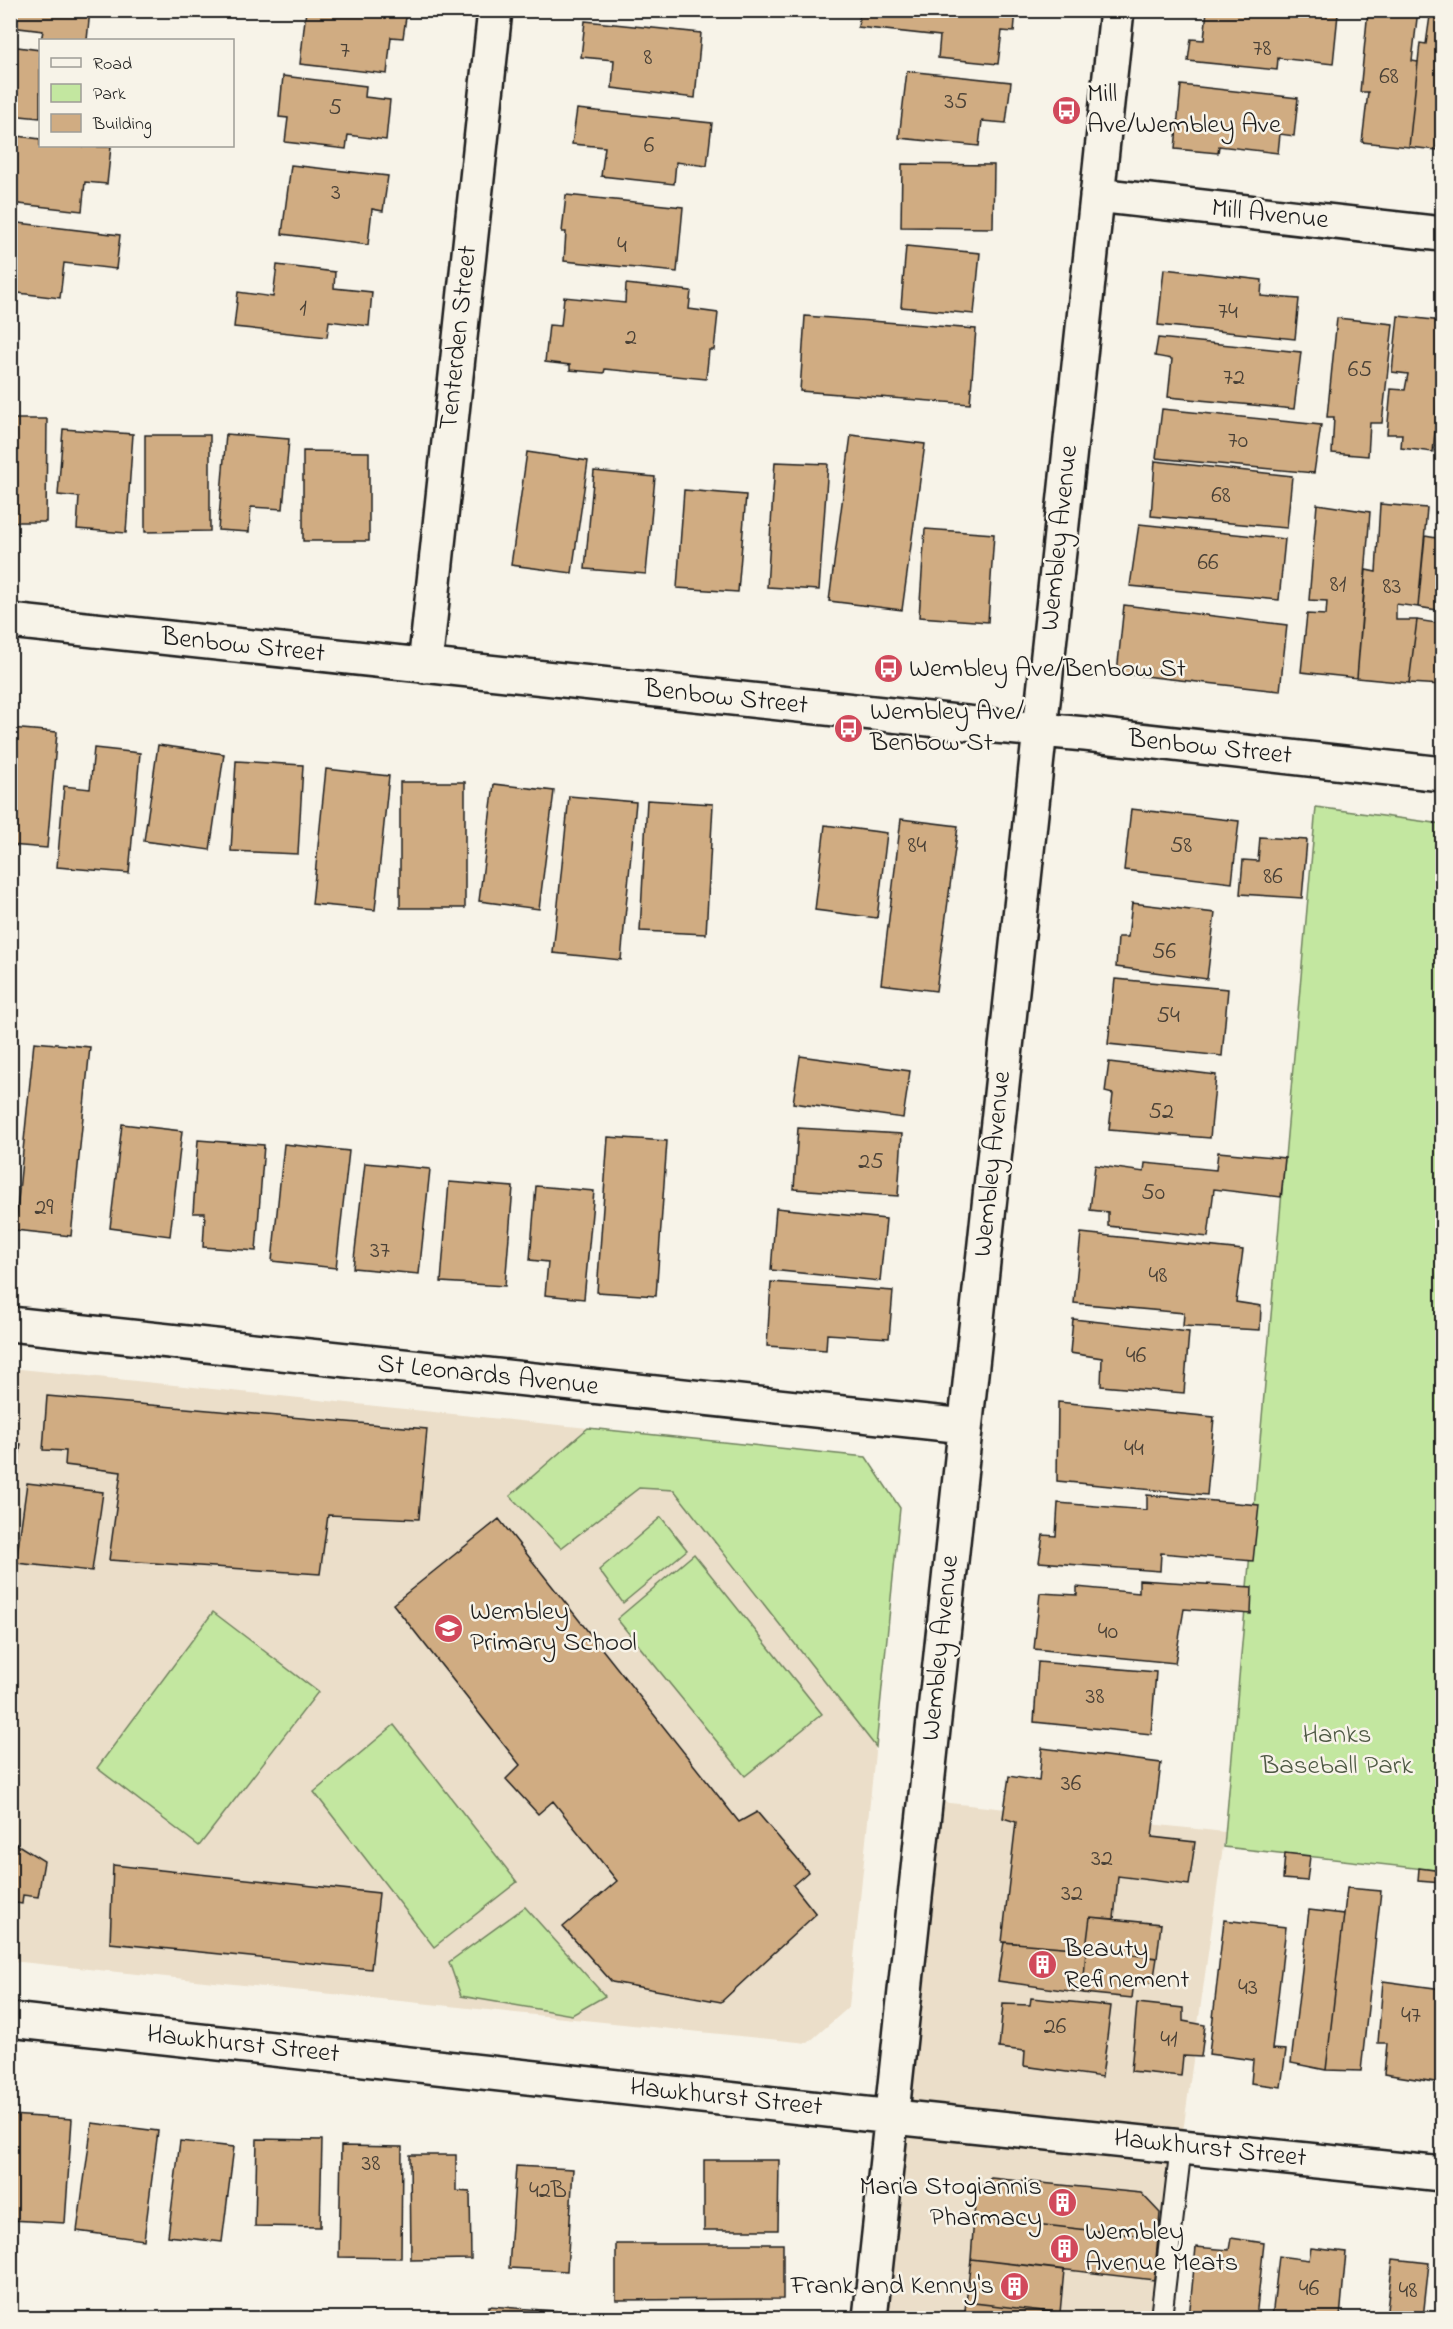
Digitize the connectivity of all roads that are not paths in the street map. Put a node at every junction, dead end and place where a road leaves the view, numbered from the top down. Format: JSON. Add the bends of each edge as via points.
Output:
{"nodes":[{"id":1,"x":495,"y":10,"type":"edge"},
{"id":2,"x":1117,"y":10,"type":"edge"},
{"id":3,"x":1097,"y":195,"type":"junction"},
{"id":4,"x":1443,"y":234,"type":"edge"},
{"id":5,"x":10,"y":621,"type":"edge"},
{"id":6,"x":425,"y":666,"type":"junction"},
{"id":7,"x":1040,"y":729,"type":"junction"},
{"id":8,"x":1443,"y":774,"type":"edge"},
{"id":9,"x":10,"y":1324,"type":"edge"},
{"id":10,"x":965,"y":1426,"type":"junction"},
{"id":11,"x":10,"y":2020,"type":"edge"},
{"id":12,"x":891,"y":2115,"type":"junction"},
{"id":13,"x":1182,"y":2146,"type":"junction"},
{"id":14,"x":1443,"y":2174,"type":"edge"},
{"id":15,"x":870,"y":2319,"type":"edge"},
{"id":16,"x":1161,"y":2319,"type":"edge"}],
"edges":[{"from":1,"to":6,"type":"street","name":"Tenterden Street"},
{"from":2,"to":3,"type":"street","name":"Wembley Avenue"},
{"from":3,"to":4,"type":"street","name":"Mill Avenue"},
{"from":3,"to":7,"type":"street","name":"Wembley Avenue"},
{"from":5,"to":6,"type":"street","name":"Benbow Street"},
{"from":6,"to":7,"type":"street","name":"Benbow Street"},
{"from":7,"to":8,"type":"street","name":"Benbow Street"},
{"from":7,"to":10,"type":"street","name":"Wembley Avenue"},
{"from":9,"to":10,"type":"street","name":"St Leonards Avenue"},
{"from":10,"to":12,"type":"street","name":"Wembley Avenue"},
{"from":11,"to":12,"type":"street","name":"Hawkhurst Street"},
{"from":12,"to":13,"type":"street","name":"Hawkhurst Street"},
{"from":12,"to":15,"type":"street","name":"Wembley Avenue"},
{"from":13,"to":14,"type":"street","name":"Hawkhurst Street"},
{"from":13,"to":16,"type":"lane"}]}
